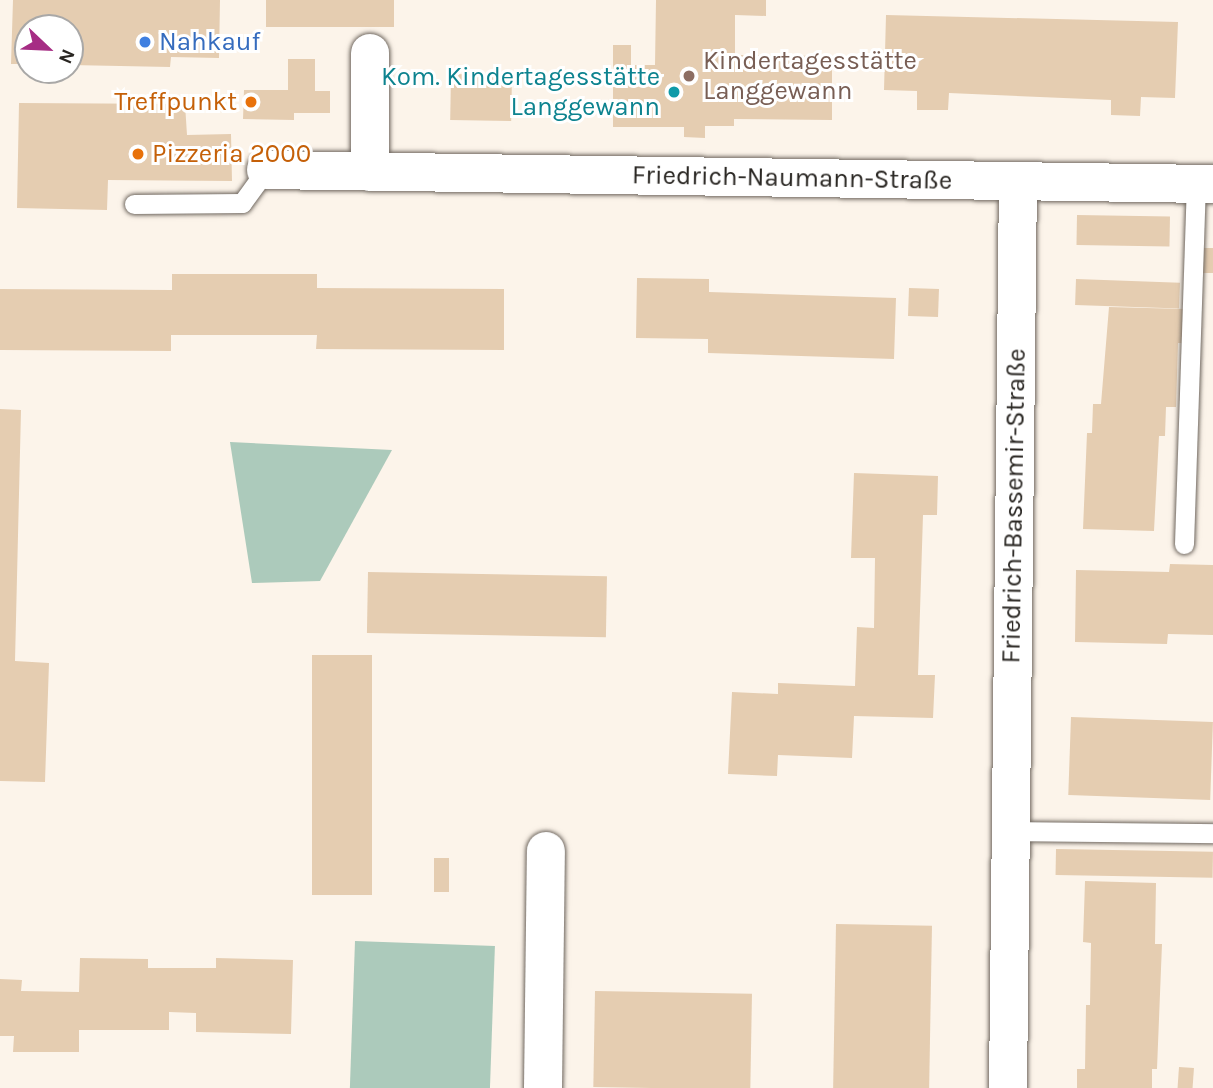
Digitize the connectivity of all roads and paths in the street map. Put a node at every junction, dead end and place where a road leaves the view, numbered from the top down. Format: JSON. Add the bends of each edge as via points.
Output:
{"nodes":[{"id":1,"x":370,"y":53,"type":"dead end"},
{"id":2,"x":266,"y":170,"type":"joint"},
{"id":3,"x":370,"y":172,"type":"junction"},
{"id":4,"x":1018,"y":182,"type":"junction"},
{"id":5,"x":1205,"y":184,"type":"edge"},
{"id":6,"x":134,"y":204,"type":"dead end"},
{"id":7,"x":1184,"y":544,"type":"dead end"},
{"id":8,"x":1011,"y":831,"type":"junction"},
{"id":9,"x":1213,"y":833,"type":"edge"},
{"id":10,"x":546,"y":851,"type":"dead end"},
{"id":11,"x":543,"y":1088,"type":"edge"},
{"id":12,"x":1008,"y":1088,"type":"edge"}],
"edges":[{"from":1,"to":3,"type":"street"},
{"from":2,"to":3,"type":"street","name":"Friedrich-Naumann-Straße"},
{"from":2,"to":6,"type":"lane","via":[[242,203]]},
{"from":3,"to":4,"type":"street","name":"Friedrich-Naumann-Straße"},
{"from":4,"to":5,"type":"street","name":"Friedrich-Naumann-Straße"},
{"from":4,"to":8,"type":"street","name":"Friedrich-Bassemir-Straße"},
{"from":5,"to":7,"type":"lane"},
{"from":8,"to":9,"type":"lane"},
{"from":8,"to":12,"type":"street","name":"Friedrich-Bassemir-Straße"},
{"from":10,"to":11,"type":"street"}]}
